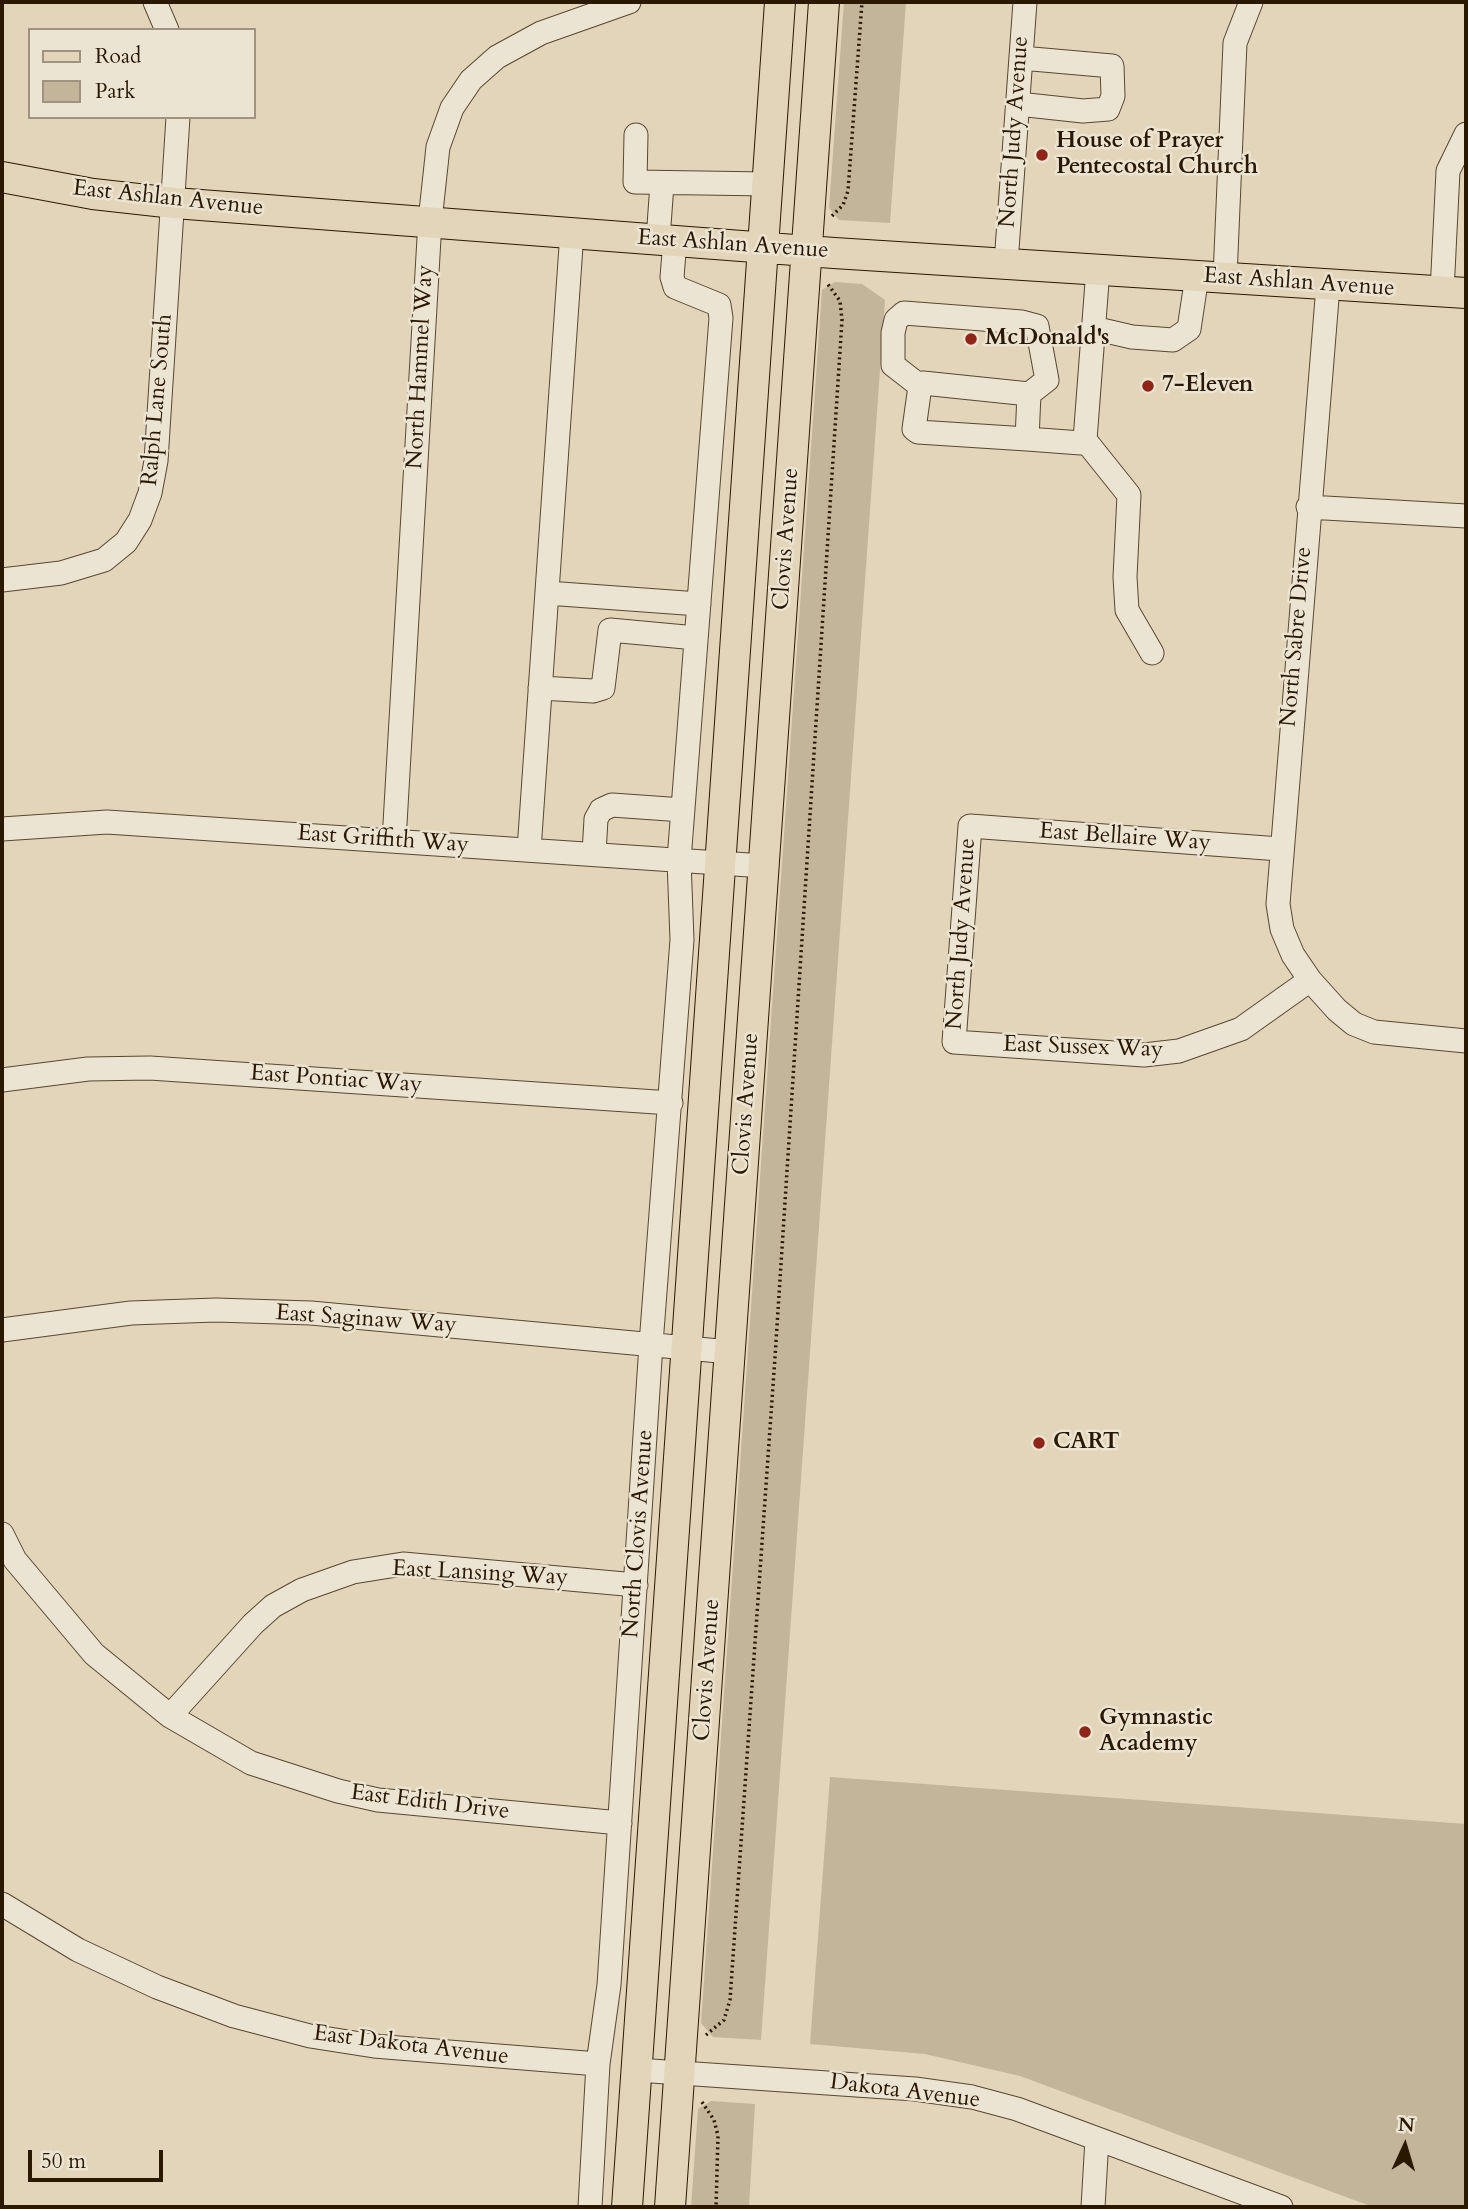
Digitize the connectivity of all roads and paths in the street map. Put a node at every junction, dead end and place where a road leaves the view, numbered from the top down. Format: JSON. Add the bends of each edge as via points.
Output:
{"nodes":[{"id":1,"x":155,"y":2,"type":"edge"},
{"id":2,"x":629,"y":2,"type":"edge"},
{"id":3,"x":780,"y":2,"type":"edge"},
{"id":4,"x":824,"y":2,"type":"edge"},
{"id":5,"x":862,"y":2,"type":"edge"},
{"id":6,"x":1024,"y":2,"type":"edge"},
{"id":7,"x":1251,"y":2,"type":"edge"},
{"id":8,"x":166,"y":28,"type":"edge"},
{"id":9,"x":1021,"y":58,"type":"junction"},
{"id":10,"x":1018,"y":104,"type":"junction"},
{"id":11,"x":178,"y":119,"type":"edge"},
{"id":12,"x":1466,"y":134,"type":"edge"},
{"id":13,"x":636,"y":135,"type":"dead end"},
{"id":14,"x":2,"y":177,"type":"edge"},
{"id":15,"x":662,"y":184,"type":"junction"},
{"id":16,"x":768,"y":184,"type":"junction"},
{"id":17,"x":174,"y":203,"type":"junction"},
{"id":18,"x":430,"y":221,"type":"junction"},
{"id":19,"x":572,"y":232,"type":"junction"},
{"id":20,"x":666,"y":240,"type":"junction"},
{"id":21,"x":763,"y":247,"type":"junction"},
{"id":22,"x":818,"y":251,"type":"junction"},
{"id":23,"x":1006,"y":263,"type":"junction"},
{"id":24,"x":1098,"y":269,"type":"junction"},
{"id":25,"x":1211,"y":276,"type":"junction"},
{"id":26,"x":1328,"y":286,"type":"junction"},
{"id":27,"x":1454,"y":293,"type":"edge"},
{"id":28,"x":1093,"y":328,"type":"junction"},
{"id":29,"x":920,"y":386,"type":"junction"},
{"id":30,"x":1029,"y":394,"type":"junction"},
{"id":31,"x":1027,"y":439,"type":"junction"},
{"id":32,"x":1085,"y":440,"type":"junction"},
{"id":33,"x":1308,"y":507,"type":"junction"},
{"id":34,"x":1466,"y":516,"type":"edge"},
{"id":35,"x":2,"y":580,"type":"edge"},
{"id":36,"x":547,"y":593,"type":"junction"},
{"id":37,"x":596,"y":596,"type":"junction"},
{"id":38,"x":699,"y":604,"type":"junction"},
{"id":39,"x":610,"y":630,"type":"junction"},
{"id":40,"x":696,"y":638,"type":"junction"},
{"id":41,"x":1152,"y":653,"type":"dead end"},
{"id":42,"x":540,"y":688,"type":"junction"},
{"id":43,"x":683,"y":810,"type":"junction"},
{"id":44,"x":970,"y":826,"type":"joint"},
{"id":45,"x":2,"y":829,"type":"edge"},
{"id":46,"x":394,"y":841,"type":"junction"},
{"id":47,"x":1280,"y":849,"type":"junction"},
{"id":48,"x":529,"y":850,"type":"junction"},
{"id":49,"x":594,"y":855,"type":"junction"},
{"id":50,"x":679,"y":860,"type":"junction"},
{"id":51,"x":721,"y":863,"type":"junction"},
{"id":52,"x":764,"y":866,"type":"junction"},
{"id":53,"x":1310,"y":981,"type":"junction"},
{"id":54,"x":1466,"y":1041,"type":"edge"},
{"id":55,"x":954,"y":1042,"type":"joint"},
{"id":56,"x":2,"y":1080,"type":"edge"},
{"id":57,"x":671,"y":1103,"type":"junction"},
{"id":58,"x":2,"y":1330,"type":"edge"},
{"id":59,"x":651,"y":1343,"type":"junction"},
{"id":60,"x":687,"y":1348,"type":"junction"},
{"id":61,"x":730,"y":1352,"type":"junction"},
{"id":62,"x":2,"y":1534,"type":"edge"},
{"id":63,"x":636,"y":1584,"type":"junction"},
{"id":64,"x":170,"y":1716,"type":"junction"},
{"id":65,"x":621,"y":1823,"type":"junction"},
{"id":66,"x":2,"y":1904,"type":"edge"},
{"id":67,"x":598,"y":2064,"type":"junction"},
{"id":68,"x":637,"y":2070,"type":"junction"},
{"id":69,"x":692,"y":2073,"type":"junction"},
{"id":70,"x":1097,"y":2138,"type":"junction"},
{"id":71,"x":590,"y":2207,"type":"edge"},
{"id":72,"x":627,"y":2207,"type":"edge"},
{"id":73,"x":670,"y":2207,"type":"edge"},
{"id":74,"x":716,"y":2207,"type":"edge"},
{"id":75,"x":1093,"y":2207,"type":"edge"},
{"id":76,"x":1281,"y":2207,"type":"edge"}],
"edges":[{"from":1,"to":8,"type":"street"},
{"from":2,"to":18,"type":"street","name":"North Hammel Way","via":[[541,33],[497,57],[471,80],[452,108],[438,147]]},
{"from":3,"to":16,"type":"main road","name":"Clovis Avenue"},
{"from":4,"to":22,"type":"main road","name":"Clovis Avenue"},
{"from":5,"to":22,"type":"path","via":[[848,191]]},
{"from":6,"to":9,"type":"street","name":"North Judy Avenue"},
{"from":7,"to":25,"type":"street","via":[[1235,43]]},
{"from":9,"to":10,"type":"street","name":"North Judy Avenue"},
{"from":9,"to":10,"type":"street","via":[[1112,66],[1113,96],[1108,109]]},
{"from":10,"to":23,"type":"street","name":"North Judy Avenue"},
{"from":11,"to":17,"type":"street","name":"Ralph Lane South"},
{"from":12,"to":27,"type":"street","via":[[1448,171]]},
{"from":13,"to":15,"type":"street","via":[[635,182]]},
{"from":14,"to":17,"type":"main road","name":"East Ashlan Avenue"},
{"from":15,"to":16,"type":"street"},
{"from":15,"to":20,"type":"street"},
{"from":16,"to":21,"type":"main road","name":"Clovis Avenue"},
{"from":17,"to":18,"type":"main road","name":"East Ashlan Avenue"},
{"from":17,"to":35,"type":"street","name":"Ralph Lane South","via":[[156,461],[140,520],[127,542],[104,560],[61,573]]},
{"from":18,"to":19,"type":"main road","name":"East Ashlan Avenue"},
{"from":18,"to":46,"type":"street","name":"North Hammel Way"},
{"from":19,"to":20,"type":"main road","name":"East Ashlan Avenue"},
{"from":19,"to":36,"type":"street"},
{"from":20,"to":21,"type":"main road","name":"East Ashlan Avenue"},
{"from":20,"to":38,"type":"street","name":"North Clovis Avenue","via":[[675,287],[719,305],[721,318]]},
{"from":21,"to":22,"type":"main road","name":"East Ashlan Avenue"},
{"from":21,"to":51,"type":"main road","name":"Clovis Avenue"},
{"from":22,"to":23,"type":"main road","name":"East Ashlan Avenue"},
{"from":22,"to":52,"type":"main road","name":"Clovis Avenue"},
{"from":22,"to":69,"type":"path","via":[[827,283],[840,301],[842,320],[771,1412],[730,2000],[724,2020],[706,2035]]},
{"from":23,"to":24,"type":"main road","name":"East Ashlan Avenue"},
{"from":24,"to":25,"type":"main road","name":"East Ashlan Avenue"},
{"from":24,"to":28,"type":"street"},
{"from":25,"to":26,"type":"main road","name":"East Ashlan Avenue"},
{"from":25,"to":28,"type":"street","via":[[1189,329],[1173,340]]},
{"from":26,"to":27,"type":"main road","name":"East Ashlan Avenue"},
{"from":26,"to":33,"type":"street","name":"North Sabre Drive"},
{"from":28,"to":32,"type":"street"},
{"from":29,"to":30,"type":"street"},
{"from":29,"to":30,"type":"street","via":[[893,365],[893,334],[896,320],[904,313],[1037,326],[1047,380]]},
{"from":29,"to":31,"type":"street","via":[[914,429],[918,432]]},
{"from":30,"to":31,"type":"street"},
{"from":31,"to":32,"type":"street"},
{"from":32,"to":41,"type":"street","via":[[1129,495],[1127,610]]},
{"from":33,"to":34,"type":"street"},
{"from":33,"to":47,"type":"street","name":"North Sabre Drive"},
{"from":36,"to":37,"type":"street"},
{"from":36,"to":42,"type":"street"},
{"from":37,"to":38,"type":"street"},
{"from":37,"to":39,"type":"street","via":[[599,620]]},
{"from":38,"to":40,"type":"street","name":"North Clovis Avenue"},
{"from":39,"to":40,"type":"street"},
{"from":39,"to":42,"type":"street","via":[[604,688]]},
{"from":40,"to":43,"type":"street","name":"North Clovis Avenue"},
{"from":42,"to":48,"type":"street"},
{"from":43,"to":49,"type":"street","via":[[612,805],[601,810],[596,818]]},
{"from":43,"to":50,"type":"street","name":"North Clovis Avenue"},
{"from":44,"to":47,"type":"street","name":"East Bellaire Way"},
{"from":44,"to":55,"type":"street","name":"North Judy Avenue"},
{"from":45,"to":46,"type":"street","name":"East Griffith Way","via":[[107,822]]},
{"from":46,"to":48,"type":"street","name":"East Griffith Way"},
{"from":47,"to":53,"type":"street","name":"North Sabre Drive","via":[[1282,929]]},
{"from":48,"to":49,"type":"street","name":"East Griffith Way"},
{"from":49,"to":50,"type":"street","name":"East Griffith Way"},
{"from":50,"to":51,"type":"street","name":"East Griffith Way"},
{"from":50,"to":57,"type":"street","name":"North Clovis Avenue","via":[[682,940]]},
{"from":51,"to":52,"type":"street","name":"East Griffith Way"},
{"from":51,"to":60,"type":"main road","name":"Clovis Avenue"},
{"from":52,"to":61,"type":"main road","name":"Clovis Avenue"},
{"from":53,"to":54,"type":"street","via":[[1354,1024],[1374,1032]]},
{"from":53,"to":55,"type":"street","name":"East Sussex Way","via":[[1241,1030],[1179,1051],[1144,1055]]},
{"from":56,"to":57,"type":"street","name":"East Pontiac Way","via":[[88,1069],[150,1068]]},
{"from":57,"to":59,"type":"street","name":"North Clovis Avenue"},
{"from":58,"to":59,"type":"street","name":"East Saginaw Way","via":[[131,1313],[216,1310],[311,1313]]},
{"from":59,"to":60,"type":"street","name":"East Saginaw Way"},
{"from":59,"to":63,"type":"street","name":"North Clovis Avenue"},
{"from":60,"to":61,"type":"street","name":"East Saginaw Way"},
{"from":60,"to":68,"type":"main road","name":"Clovis Avenue"},
{"from":61,"to":69,"type":"main road","name":"Clovis Avenue"},
{"from":62,"to":64,"type":"street","name":"East Edith Drive","via":[[15,1560],[94,1654]]},
{"from":63,"to":64,"type":"street","name":"East Lansing Way","via":[[403,1564],[353,1572],[273,1606]]},
{"from":63,"to":65,"type":"street","name":"North Clovis Avenue"},
{"from":64,"to":65,"type":"street","name":"East Edith Drive","via":[[251,1763],[338,1791],[378,1800]]},
{"from":65,"to":67,"type":"street","name":"North Clovis Avenue"},
{"from":66,"to":67,"type":"street","name":"East Dakota Avenue","via":[[78,1950],[146,1982],[247,2019],[310,2036],[374,2046]]},
{"from":67,"to":71,"type":"street","name":"North Clovis Avenue"},
{"from":68,"to":69,"type":"street","name":"Dakota Avenue"},
{"from":68,"to":72,"type":"main road","name":"Clovis Avenue"},
{"from":69,"to":70,"type":"street","name":"Dakota Avenue","via":[[972,2097]]},
{"from":69,"to":73,"type":"main road","name":"Clovis Avenue"},
{"from":69,"to":74,"type":"path","via":[[719,2136]]},
{"from":70,"to":75,"type":"street"},
{"from":70,"to":76,"type":"street","name":"Dakota Avenue"}]}
